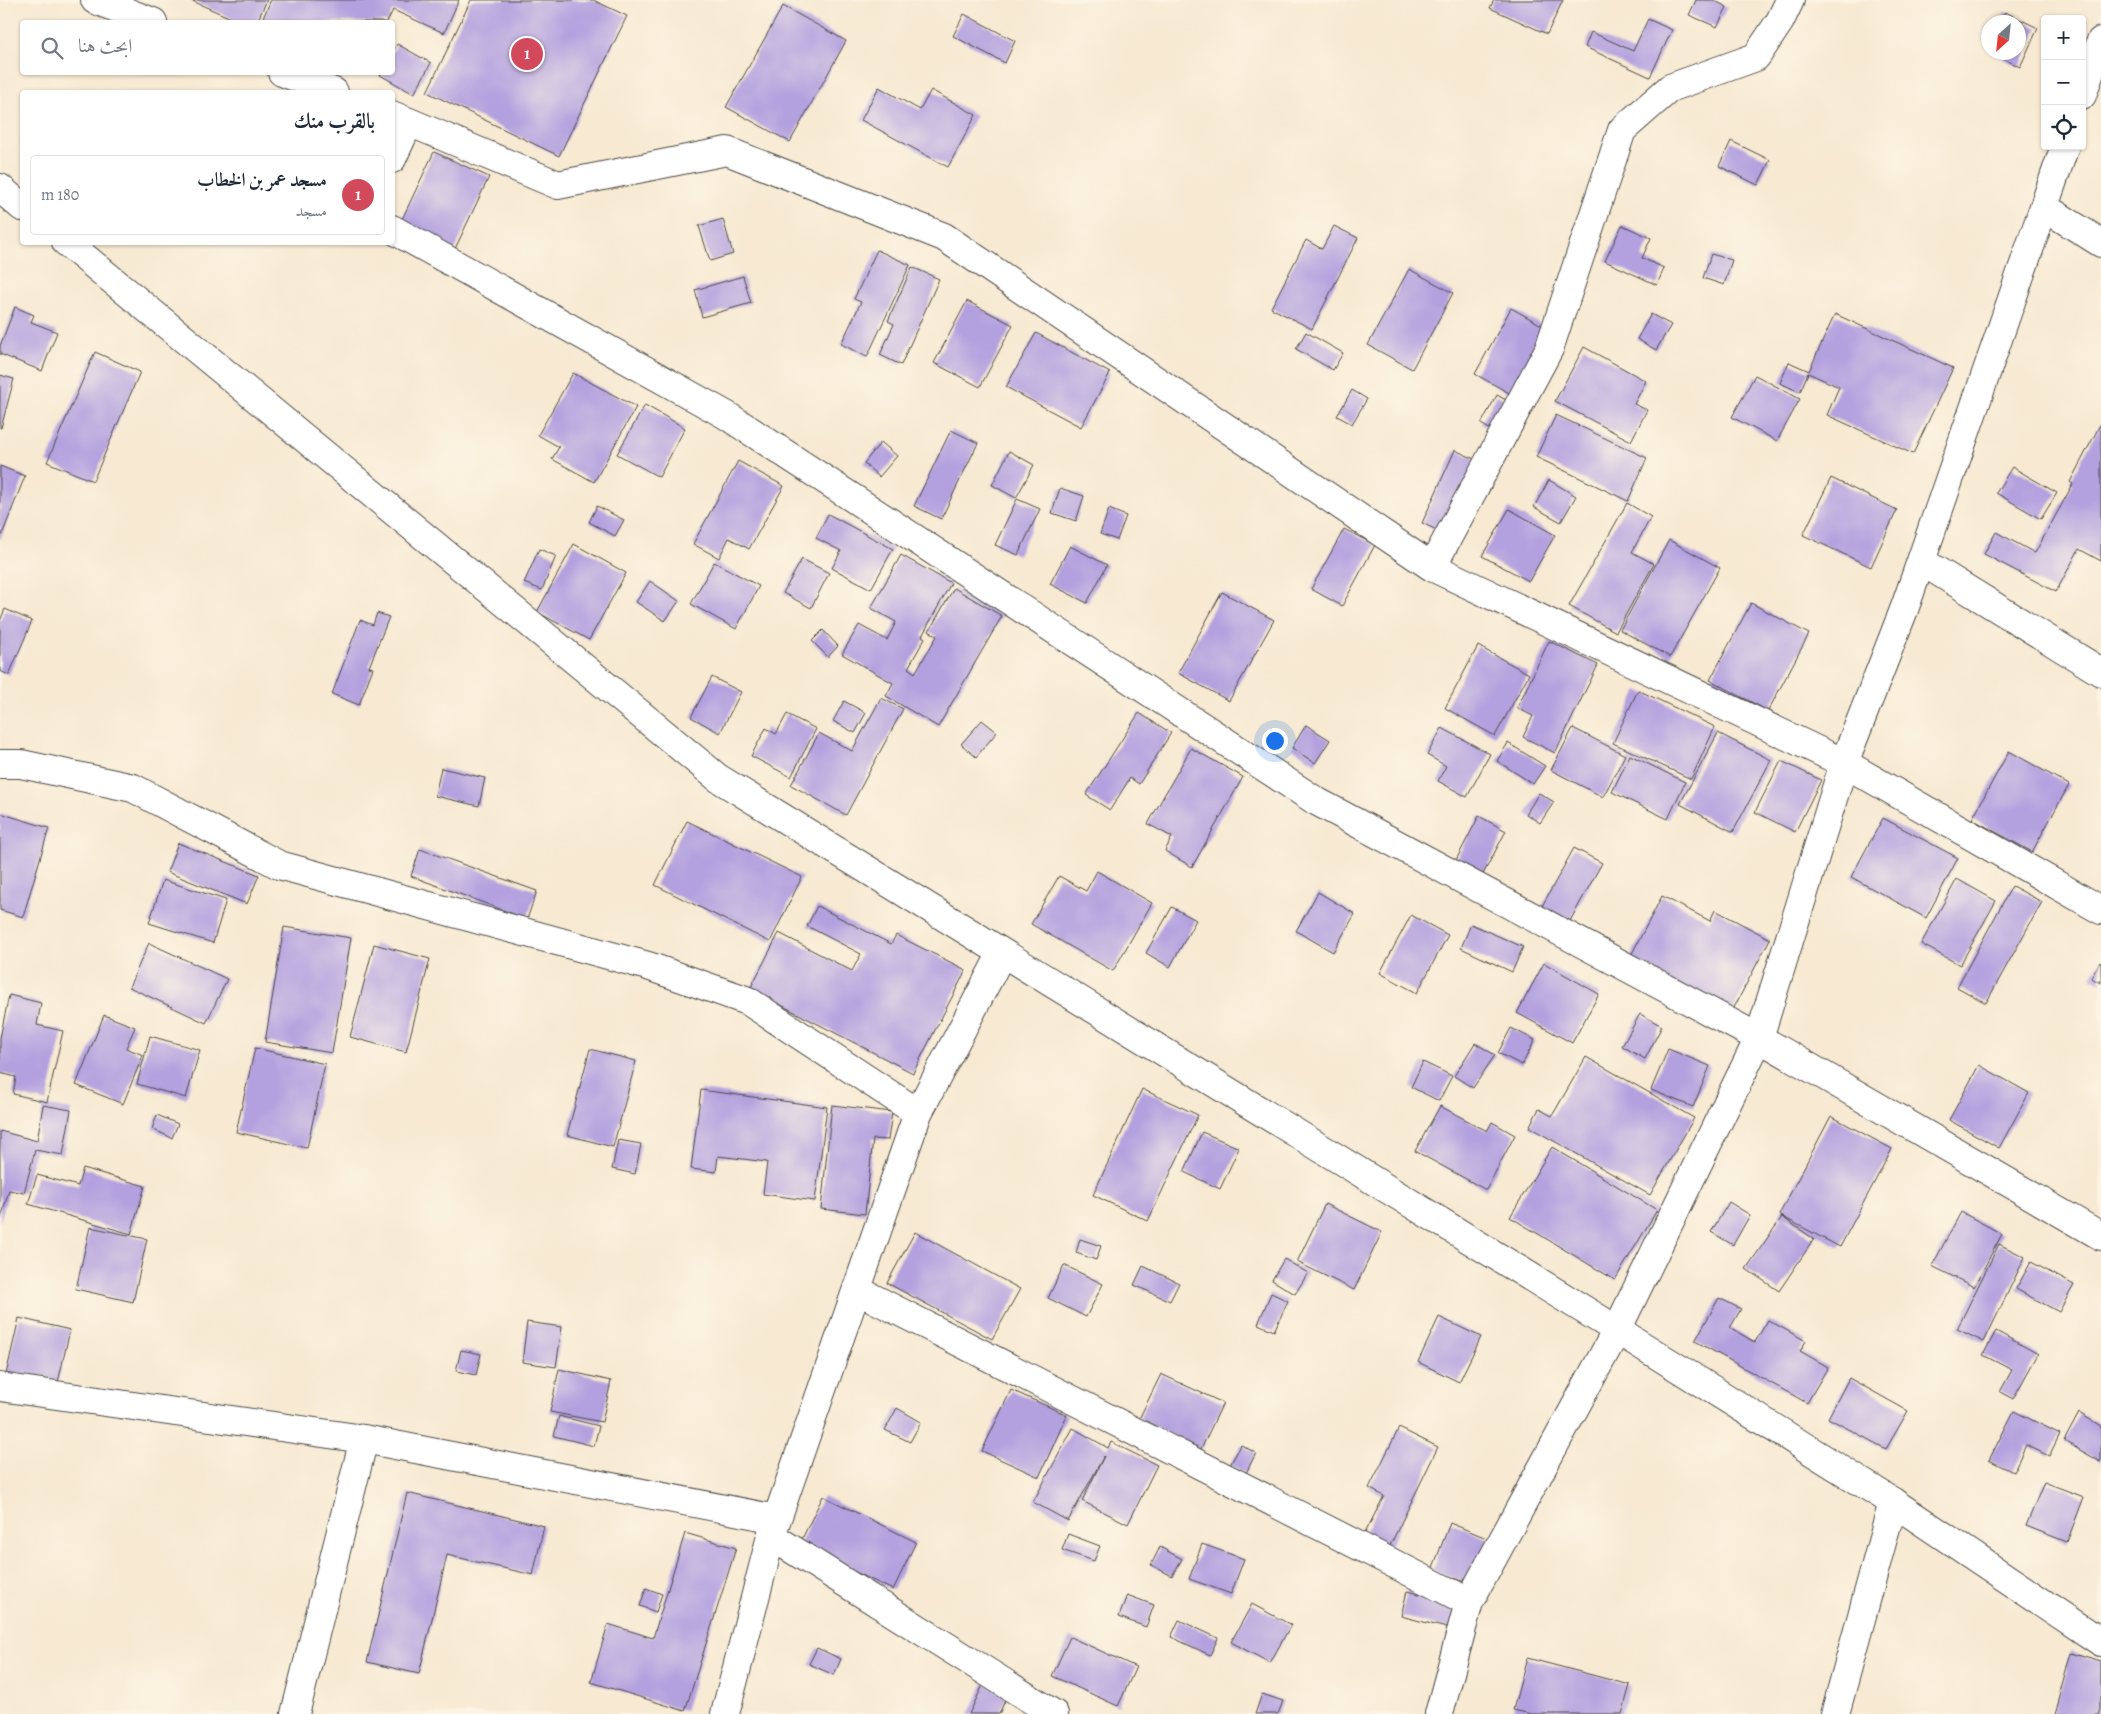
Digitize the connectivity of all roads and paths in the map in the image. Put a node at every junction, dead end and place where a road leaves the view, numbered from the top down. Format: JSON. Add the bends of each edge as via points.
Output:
{"nodes":[{"id":1,"x":95,"y":0,"type":"edge"},
{"id":2,"x":1790,"y":0,"type":"edge"},
{"id":3,"x":148,"y":20,"type":"edge"},
{"id":4,"x":2101,"y":41,"type":"edge"},
{"id":5,"x":290,"y":75,"type":"edge"},
{"id":6,"x":2086,"y":84,"type":"edge"},
{"id":7,"x":329,"y":90,"type":"edge"},
{"id":8,"x":401,"y":118,"type":"edge"},
{"id":9,"x":395,"y":145,"type":"edge"},
{"id":10,"x":2064,"y":150,"type":"edge"},
{"id":11,"x":0,"y":188,"type":"edge"},
{"id":12,"x":20,"y":205,"type":"edge"},
{"id":13,"x":2044,"y":207,"type":"junction"},
{"id":14,"x":395,"y":231,"type":"edge"},
{"id":15,"x":2101,"y":243,"type":"edge"},
{"id":16,"x":70,"y":245,"type":"edge"},
{"id":17,"x":1921,"y":561,"type":"junction"},
{"id":18,"x":1432,"y":567,"type":"junction"},
{"id":19,"x":2101,"y":672,"type":"edge"},
{"id":20,"x":1844,"y":762,"type":"junction"},
{"id":21,"x":0,"y":764,"type":"edge"},
{"id":22,"x":2101,"y":910,"type":"edge"},
{"id":23,"x":1002,"y":953,"type":"junction"},
{"id":24,"x":1759,"y":1038,"type":"junction"},
{"id":25,"x":918,"y":1113,"type":"junction"},
{"id":26,"x":2101,"y":1236,"type":"edge"},
{"id":27,"x":857,"y":1290,"type":"junction"},
{"id":28,"x":1617,"y":1330,"type":"junction"},
{"id":29,"x":0,"y":1387,"type":"edge"},
{"id":30,"x":364,"y":1439,"type":"junction"},
{"id":31,"x":1893,"y":1502,"type":"junction"},
{"id":32,"x":774,"y":1527,"type":"junction"},
{"id":33,"x":1469,"y":1602,"type":"junction"},
{"id":34,"x":2101,"y":1642,"type":"edge"},
{"id":35,"x":295,"y":1714,"type":"edge"},
{"id":36,"x":725,"y":1714,"type":"edge"},
{"id":37,"x":1054,"y":1714,"type":"edge"},
{"id":38,"x":1440,"y":1714,"type":"edge"},
{"id":39,"x":1834,"y":1714,"type":"edge"}],
"edges":[{"from":1,"to":3,"type":"street"},
{"from":2,"to":18,"type":"street","via":[[1756,57],[1670,88],[1622,130],[1549,349]]},
{"from":4,"to":6,"type":"street"},
{"from":5,"to":7,"type":"street"},
{"from":8,"to":9,"type":"street"},
{"from":8,"to":18,"type":"street","via":[[558,185],[727,151],[944,237]]},
{"from":10,"to":13,"type":"street"},
{"from":11,"to":12,"type":"street"},
{"from":13,"to":15,"type":"street"},
{"from":13,"to":17,"type":"street"},
{"from":14,"to":24,"type":"street","via":[[726,415],[1316,801]]},
{"from":16,"to":23,"type":"street","via":[[718,778]]},
{"from":17,"to":19,"type":"street"},
{"from":17,"to":20,"type":"street"},
{"from":18,"to":20,"type":"street"},
{"from":20,"to":22,"type":"street"},
{"from":20,"to":24,"type":"street"},
{"from":21,"to":25,"type":"street","via":[[21,764],[133,788],[279,865],[648,966],[748,1001]]},
{"from":23,"to":25,"type":"street"},
{"from":23,"to":28,"type":"street"},
{"from":24,"to":26,"type":"street"},
{"from":24,"to":28,"type":"street"},
{"from":25,"to":27,"type":"street"},
{"from":27,"to":32,"type":"street"},
{"from":27,"to":33,"type":"street"},
{"from":28,"to":31,"type":"street"},
{"from":28,"to":33,"type":"street"},
{"from":29,"to":30,"type":"street"},
{"from":30,"to":32,"type":"street"},
{"from":30,"to":35,"type":"street"},
{"from":31,"to":34,"type":"street"},
{"from":31,"to":39,"type":"street"},
{"from":32,"to":36,"type":"street"},
{"from":32,"to":37,"type":"street"},
{"from":33,"to":38,"type":"street"}]}
